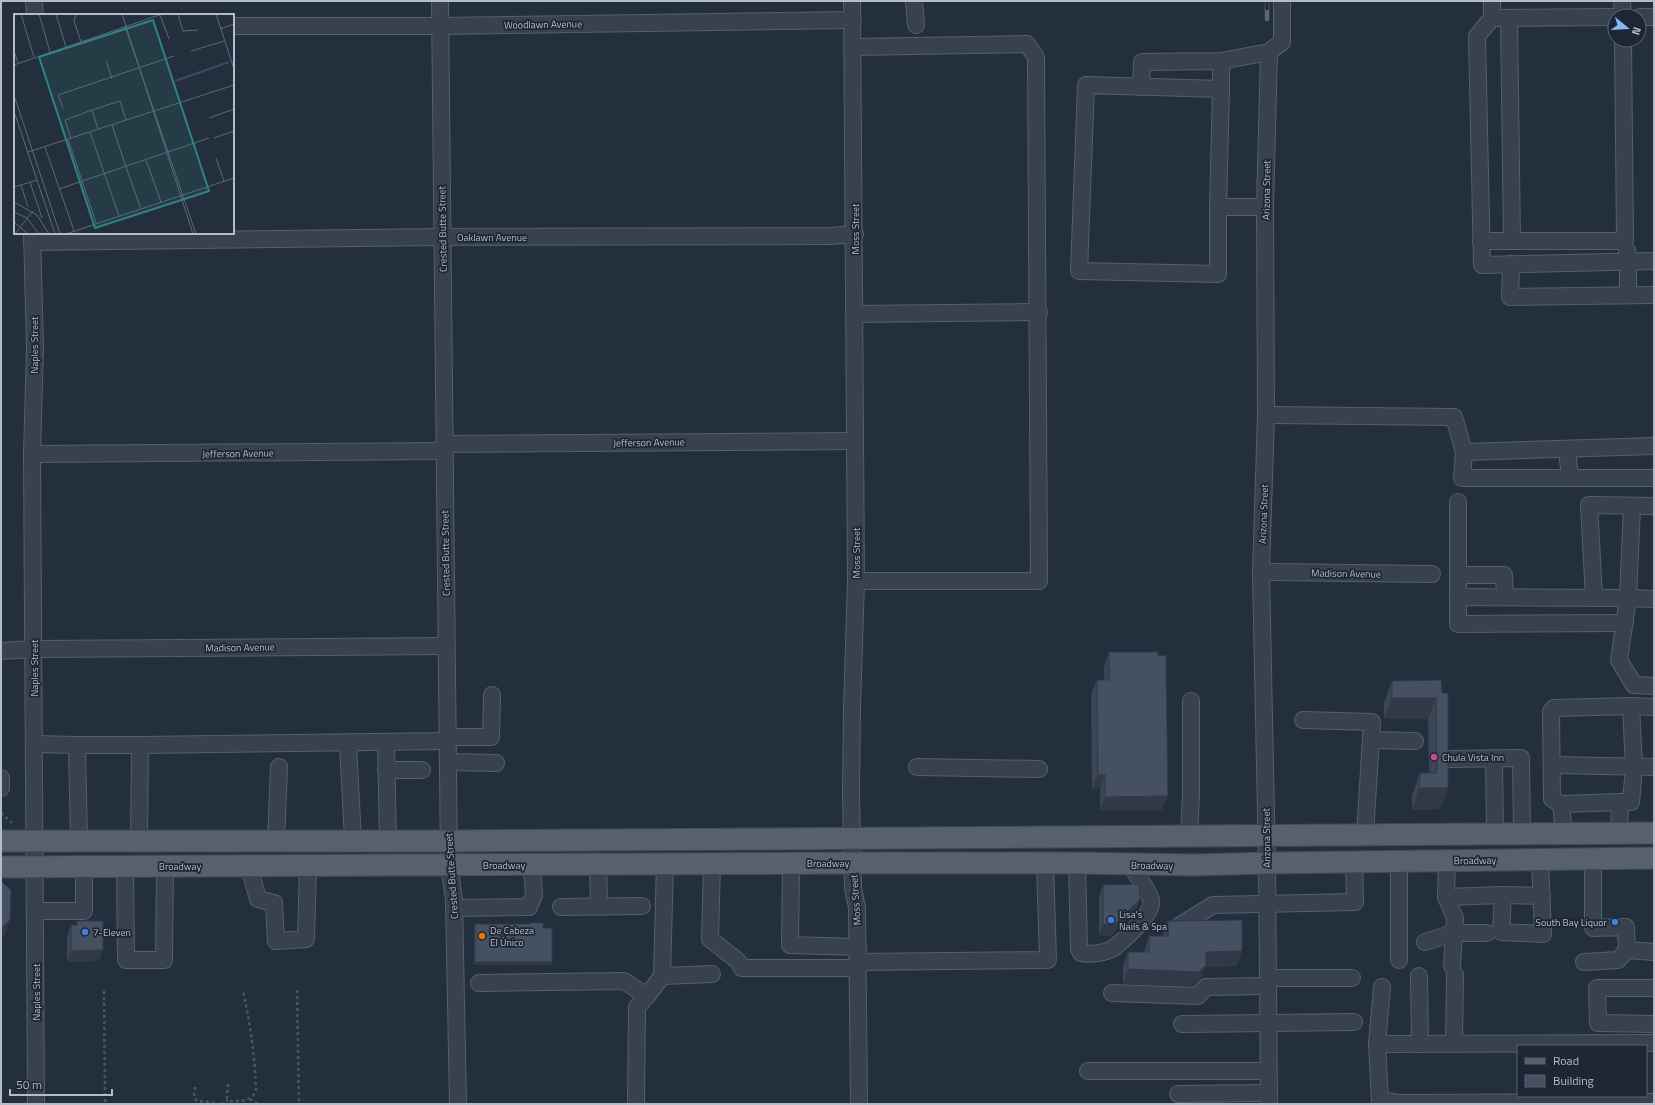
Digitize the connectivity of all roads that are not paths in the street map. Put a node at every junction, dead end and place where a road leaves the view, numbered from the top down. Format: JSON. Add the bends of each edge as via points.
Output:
{"nodes":[{"id":1,"x":34,"y":1,"type":"edge"},
{"id":2,"x":440,"y":1,"type":"edge"},
{"id":3,"x":852,"y":1,"type":"edge"},
{"id":4,"x":914,"y":1,"type":"edge"},
{"id":5,"x":1282,"y":1,"type":"edge"},
{"id":6,"x":1492,"y":1,"type":"edge"},
{"id":7,"x":34,"y":14,"type":"edge"},
{"id":8,"x":1607,"y":17,"type":"edge"},
{"id":9,"x":1492,"y":18,"type":"junction"},
{"id":10,"x":1509,"y":18,"type":"junction"},
{"id":11,"x":853,"y":20,"type":"junction"},
{"id":12,"x":916,"y":25,"type":"dead end"},
{"id":13,"x":234,"y":26,"type":"edge"},
{"id":14,"x":439,"y":26,"type":"junction"},
{"id":15,"x":853,"y":47,"type":"junction"},
{"id":16,"x":1623,"y":48,"type":"edge"},
{"id":17,"x":1269,"y":52,"type":"junction"},
{"id":18,"x":1221,"y":61,"type":"junction"},
{"id":19,"x":1141,"y":87,"type":"junction"},
{"id":20,"x":1222,"y":89,"type":"junction"},
{"id":21,"x":1218,"y":207,"type":"junction"},
{"id":22,"x":1265,"y":207,"type":"junction"},
{"id":23,"x":855,"y":234,"type":"junction"},
{"id":24,"x":442,"y":236,"type":"junction"},
{"id":25,"x":32,"y":237,"type":"edge"},
{"id":26,"x":1481,"y":241,"type":"junction"},
{"id":27,"x":1512,"y":241,"type":"junction"},
{"id":28,"x":1625,"y":241,"type":"junction"},
{"id":29,"x":1628,"y":261,"type":"junction"},
{"id":30,"x":1654,"y":261,"type":"edge"},
{"id":31,"x":1511,"y":264,"type":"junction"},
{"id":32,"x":1628,"y":295,"type":"junction"},
{"id":33,"x":1654,"y":295,"type":"edge"},
{"id":34,"x":1039,"y":312,"type":"junction"},
{"id":35,"x":855,"y":314,"type":"junction"},
{"id":36,"x":1266,"y":415,"type":"junction"},
{"id":37,"x":854,"y":441,"type":"junction"},
{"id":38,"x":1654,"y":446,"type":"edge"},
{"id":39,"x":444,"y":448,"type":"junction"},
{"id":40,"x":1567,"y":448,"type":"junction"},
{"id":41,"x":1464,"y":452,"type":"junction"},
{"id":42,"x":32,"y":454,"type":"junction"},
{"id":43,"x":1570,"y":478,"type":"junction"},
{"id":44,"x":1654,"y":478,"type":"edge"},
{"id":45,"x":1458,"y":502,"type":"dead end"},
{"id":46,"x":1632,"y":506,"type":"junction"},
{"id":47,"x":1654,"y":506,"type":"edge"},
{"id":48,"x":1261,"y":572,"type":"junction"},
{"id":49,"x":1432,"y":574,"type":"dead end"},
{"id":50,"x":1458,"y":575,"type":"junction"},
{"id":51,"x":856,"y":581,"type":"junction"},
{"id":52,"x":1458,"y":596,"type":"junction"},
{"id":53,"x":1505,"y":597,"type":"junction"},
{"id":54,"x":1594,"y":598,"type":"junction"},
{"id":55,"x":1628,"y":598,"type":"junction"},
{"id":56,"x":1654,"y":599,"type":"edge"},
{"id":57,"x":1625,"y":623,"type":"junction"},
{"id":58,"x":446,"y":646,"type":"junction"},
{"id":59,"x":34,"y":649,"type":"junction"},
{"id":60,"x":1,"y":651,"type":"edge"},
{"id":61,"x":1654,"y":686,"type":"edge"},
{"id":62,"x":492,"y":695,"type":"dead end"},
{"id":63,"x":1191,"y":701,"type":"dead end"},
{"id":64,"x":1631,"y":706,"type":"junction"},
{"id":65,"x":1654,"y":707,"type":"edge"},
{"id":66,"x":1303,"y":720,"type":"dead end"},
{"id":67,"x":447,"y":739,"type":"junction"},
{"id":68,"x":1371,"y":740,"type":"junction"},
{"id":69,"x":1415,"y":741,"type":"dead end"},
{"id":70,"x":386,"y":742,"type":"junction"},
{"id":71,"x":348,"y":743,"type":"junction"},
{"id":72,"x":34,"y":744,"type":"junction"},
{"id":73,"x":77,"y":745,"type":"junction"},
{"id":74,"x":140,"y":745,"type":"junction"},
{"id":75,"x":1494,"y":758,"type":"junction"},
{"id":76,"x":1450,"y":759,"type":"edge"},
{"id":77,"x":448,"y":762,"type":"junction"},
{"id":78,"x":496,"y":763,"type":"dead end"},
{"id":79,"x":1552,"y":765,"type":"junction"},
{"id":80,"x":279,"y":767,"type":"dead end"},
{"id":81,"x":917,"y":767,"type":"dead end"},
{"id":82,"x":1634,"y":767,"type":"junction"},
{"id":83,"x":1654,"y":767,"type":"edge"},
{"id":84,"x":1039,"y":769,"type":"dead end"},
{"id":85,"x":386,"y":770,"type":"junction"},
{"id":86,"x":422,"y":770,"type":"dead end"},
{"id":87,"x":1,"y":778,"type":"edge"},
{"id":88,"x":1,"y":788,"type":"edge"},
{"id":89,"x":1620,"y":802,"type":"junction"},
{"id":90,"x":1561,"y":804,"type":"junction"},
{"id":91,"x":1654,"y":833,"type":"edge"},
{"id":92,"x":1365,"y":834,"type":"junction"},
{"id":93,"x":1495,"y":834,"type":"junction"},
{"id":94,"x":1522,"y":834,"type":"junction"},
{"id":95,"x":1564,"y":834,"type":"junction"},
{"id":96,"x":1619,"y":834,"type":"junction"},
{"id":97,"x":1189,"y":835,"type":"junction"},
{"id":98,"x":1266,"y":835,"type":"junction"},
{"id":99,"x":852,"y":838,"type":"junction"},
{"id":100,"x":353,"y":840,"type":"junction"},
{"id":101,"x":388,"y":840,"type":"junction"},
{"id":102,"x":1,"y":841,"type":"edge"},
{"id":103,"x":35,"y":841,"type":"junction"},
{"id":104,"x":79,"y":841,"type":"junction"},
{"id":105,"x":140,"y":841,"type":"junction"},
{"id":106,"x":276,"y":841,"type":"junction"},
{"id":107,"x":448,"y":841,"type":"junction"},
{"id":108,"x":1593,"y":858,"type":"junction"},
{"id":109,"x":1654,"y":858,"type":"edge"},
{"id":110,"x":1540,"y":859,"type":"junction"},
{"id":111,"x":1447,"y":860,"type":"junction"},
{"id":112,"x":1354,"y":861,"type":"junction"},
{"id":113,"x":1399,"y":861,"type":"junction"},
{"id":114,"x":791,"y":863,"type":"junction"},
{"id":115,"x":853,"y":863,"type":"junction"},
{"id":116,"x":1077,"y":863,"type":"junction"},
{"id":117,"x":1267,"y":863,"type":"junction"},
{"id":118,"x":598,"y":864,"type":"junction"},
{"id":119,"x":665,"y":864,"type":"junction"},
{"id":120,"x":712,"y":864,"type":"junction"},
{"id":121,"x":1045,"y":864,"type":"junction"},
{"id":122,"x":449,"y":865,"type":"junction"},
{"id":123,"x":532,"y":865,"type":"junction"},
{"id":124,"x":1131,"y":865,"type":"junction"},
{"id":125,"x":125,"y":866,"type":"junction"},
{"id":126,"x":165,"y":866,"type":"junction"},
{"id":127,"x":249,"y":866,"type":"junction"},
{"id":128,"x":308,"y":866,"type":"junction"},
{"id":129,"x":1,"y":867,"type":"edge"},
{"id":130,"x":35,"y":867,"type":"junction"},
{"id":131,"x":84,"y":867,"type":"junction"},
{"id":132,"x":1503,"y":895,"type":"junction"},
{"id":133,"x":1542,"y":896,"type":"junction"},
{"id":134,"x":1446,"y":897,"type":"junction"},
{"id":135,"x":1267,"y":903,"type":"junction"},
{"id":136,"x":642,"y":906,"type":"dead end"},
{"id":137,"x":561,"y":907,"type":"dead end"},
{"id":138,"x":599,"y":907,"type":"junction"},
{"id":139,"x":454,"y":908,"type":"junction"},
{"id":140,"x":35,"y":911,"type":"junction"},
{"id":141,"x":1179,"y":926,"type":"edge"},
{"id":142,"x":1454,"y":933,"type":"junction"},
{"id":143,"x":1487,"y":933,"type":"dead end"},
{"id":144,"x":1425,"y":942,"type":"dead end"},
{"id":145,"x":1627,"y":950,"type":"junction"},
{"id":146,"x":1654,"y":952,"type":"edge"},
{"id":147,"x":858,"y":959,"type":"junction"},
{"id":148,"x":1399,"y":960,"type":"dead end"},
{"id":149,"x":1584,"y":962,"type":"dead end"},
{"id":150,"x":712,"y":974,"type":"dead end"},
{"id":151,"x":662,"y":976,"type":"junction"},
{"id":152,"x":1419,"y":976,"type":"dead end"},
{"id":153,"x":1352,"y":978,"type":"dead end"},
{"id":154,"x":1268,"y":982,"type":"junction"},
{"id":155,"x":479,"y":983,"type":"dead end"},
{"id":156,"x":1382,"y":987,"type":"dead end"},
{"id":157,"x":1654,"y":988,"type":"edge"},
{"id":158,"x":1112,"y":993,"type":"dead end"},
{"id":159,"x":647,"y":996,"type":"junction"},
{"id":160,"x":1354,"y":1022,"type":"dead end"},
{"id":161,"x":1268,"y":1023,"type":"junction"},
{"id":162,"x":1182,"y":1024,"type":"dead end"},
{"id":163,"x":1654,"y":1024,"type":"edge"},
{"id":164,"x":1654,"y":1043,"type":"edge"},
{"id":165,"x":1377,"y":1044,"type":"junction"},
{"id":166,"x":1420,"y":1044,"type":"junction"},
{"id":167,"x":1454,"y":1044,"type":"junction"},
{"id":168,"x":1520,"y":1045,"type":"edge"},
{"id":169,"x":1088,"y":1070,"type":"dead end"},
{"id":170,"x":1268,"y":1072,"type":"junction"},
{"id":171,"x":1178,"y":1094,"type":"dead end"},
{"id":172,"x":1269,"y":1098,"type":"edge"},
{"id":173,"x":1522,"y":1099,"type":"edge"},
{"id":174,"x":1654,"y":1102,"type":"edge"},
{"id":175,"x":36,"y":1104,"type":"edge"},
{"id":176,"x":458,"y":1104,"type":"edge"},
{"id":177,"x":636,"y":1104,"type":"edge"},
{"id":178,"x":859,"y":1104,"type":"edge"}],
"edges":[{"from":1,"to":7,"type":"street"},
{"from":2,"to":14,"type":"street","name":"Crested Butte Street"},
{"from":3,"to":11,"type":"street","name":"Moss Street"},
{"from":4,"to":12,"type":"street"},
{"from":5,"to":17,"type":"street","via":[[1282,42]]},
{"from":6,"to":9,"type":"street"},
{"from":8,"to":10,"type":"street"},
{"from":9,"to":10,"type":"street"},
{"from":9,"to":26,"type":"street","via":[[1477,36]]},
{"from":10,"to":27,"type":"street"},
{"from":11,"to":14,"type":"street","name":"Woodlawn Avenue"},
{"from":11,"to":15,"type":"street","name":"Moss Street"},
{"from":13,"to":14,"type":"street","name":"Woodlawn Avenue"},
{"from":14,"to":24,"type":"street","name":"Crested Butte Street"},
{"from":15,"to":23,"type":"street","name":"Moss Street"},
{"from":15,"to":34,"type":"street","via":[[1027,44],[1036,57]]},
{"from":16,"to":28,"type":"street"},
{"from":17,"to":18,"type":"street"},
{"from":17,"to":22,"type":"street","name":"Arizona Street"},
{"from":18,"to":19,"type":"street","via":[[1142,62]]},
{"from":18,"to":20,"type":"street"},
{"from":19,"to":20,"type":"street"},
{"from":19,"to":21,"type":"street","via":[[1086,85],[1079,271],[1218,274]]},
{"from":20,"to":21,"type":"street"},
{"from":21,"to":22,"type":"street"},
{"from":22,"to":36,"type":"street","name":"Arizona Street"},
{"from":23,"to":24,"type":"street","name":"Oaklawn Avenue"},
{"from":23,"to":35,"type":"street","name":"Moss Street"},
{"from":24,"to":25,"type":"street","name":"Oaklawn Avenue"},
{"from":24,"to":39,"type":"street","name":"Crested Butte Street"},
{"from":25,"to":42,"type":"street","name":"Naples Street","via":[[35,347]]},
{"from":26,"to":27,"type":"street"},
{"from":26,"to":31,"type":"street","via":[[1482,265]]},
{"from":27,"to":28,"type":"street"},
{"from":28,"to":29,"type":"street"},
{"from":29,"to":30,"type":"street"},
{"from":29,"to":31,"type":"street"},
{"from":29,"to":32,"type":"street"},
{"from":31,"to":32,"type":"street","via":[[1510,297]]},
{"from":32,"to":33,"type":"street"},
{"from":34,"to":35,"type":"street"},
{"from":34,"to":51,"type":"street","via":[[1039,581]]},
{"from":35,"to":37,"type":"street","name":"Moss Street"},
{"from":36,"to":41,"type":"street","via":[[1454,417]]},
{"from":36,"to":48,"type":"street","name":"Arizona Street"},
{"from":37,"to":39,"type":"street","name":"Jefferson Avenue"},
{"from":37,"to":51,"type":"street","name":"Moss Street"},
{"from":38,"to":40,"type":"street"},
{"from":39,"to":42,"type":"street","name":"Jefferson Avenue"},
{"from":39,"to":58,"type":"street","name":"Crested Butte Street"},
{"from":40,"to":41,"type":"street"},
{"from":40,"to":43,"type":"street"},
{"from":41,"to":43,"type":"street","via":[[1462,478]]},
{"from":42,"to":59,"type":"street","name":"Naples Street"},
{"from":43,"to":44,"type":"street"},
{"from":45,"to":50,"type":"street"},
{"from":46,"to":47,"type":"street"},
{"from":46,"to":54,"type":"street","via":[[1589,506]]},
{"from":46,"to":55,"type":"street"},
{"from":48,"to":49,"type":"street","name":"Madison Avenue"},
{"from":48,"to":98,"type":"street","name":"Arizona Street"},
{"from":50,"to":52,"type":"street"},
{"from":50,"to":53,"type":"street","via":[[1504,575]]},
{"from":51,"to":99,"type":"street","name":"Moss Street","via":[[852,707]]},
{"from":52,"to":53,"type":"street"},
{"from":52,"to":57,"type":"street","via":[[1458,624]]},
{"from":53,"to":54,"type":"street"},
{"from":54,"to":55,"type":"street"},
{"from":55,"to":56,"type":"street"},
{"from":55,"to":57,"type":"street"},
{"from":57,"to":61,"type":"street","via":[[1619,660],[1634,685]]},
{"from":58,"to":59,"type":"street","name":"Madison Avenue"},
{"from":58,"to":67,"type":"street","name":"Crested Butte Street"},
{"from":59,"to":60,"type":"street","name":"Madison Avenue"},
{"from":59,"to":72,"type":"street","name":"Naples Street"},
{"from":62,"to":67,"type":"street","via":[[491,737]]},
{"from":63,"to":97,"type":"street"},
{"from":64,"to":65,"type":"street"},
{"from":64,"to":79,"type":"street","via":[[1554,708],[1551,712]]},
{"from":64,"to":82,"type":"street"},
{"from":66,"to":68,"type":"street","via":[[1372,722]]},
{"from":67,"to":70,"type":"street"},
{"from":67,"to":77,"type":"street","name":"Crested Butte Street"},
{"from":68,"to":69,"type":"street"},
{"from":68,"to":92,"type":"street"},
{"from":70,"to":71,"type":"street"},
{"from":70,"to":85,"type":"street"},
{"from":71,"to":74,"type":"street"},
{"from":71,"to":100,"type":"street"},
{"from":72,"to":73,"type":"street"},
{"from":72,"to":103,"type":"street","name":"Naples Street"},
{"from":73,"to":74,"type":"street"},
{"from":73,"to":104,"type":"street"},
{"from":74,"to":105,"type":"street"},
{"from":75,"to":76,"type":"street"},
{"from":75,"to":93,"type":"street"},
{"from":75,"to":94,"type":"street","via":[[1521,758]]},
{"from":77,"to":78,"type":"street"},
{"from":77,"to":107,"type":"street","name":"Crested Butte Street"},
{"from":79,"to":82,"type":"street"},
{"from":79,"to":90,"type":"street","via":[[1552,799]]},
{"from":80,"to":106,"type":"street"},
{"from":81,"to":84,"type":"street"},
{"from":82,"to":83,"type":"street"},
{"from":82,"to":89,"type":"street","via":[[1631,802]]},
{"from":85,"to":86,"type":"street"},
{"from":85,"to":101,"type":"street"},
{"from":87,"to":88,"type":"street"},
{"from":89,"to":90,"type":"street"},
{"from":89,"to":96,"type":"street"},
{"from":90,"to":95,"type":"street"},
{"from":91,"to":96,"type":"main road"},
{"from":92,"to":93,"type":"main road"},
{"from":92,"to":98,"type":"main road"},
{"from":93,"to":94,"type":"main road"},
{"from":94,"to":95,"type":"main road"},
{"from":95,"to":96,"type":"main road"},
{"from":97,"to":98,"type":"main road"},
{"from":97,"to":99,"type":"main road"},
{"from":98,"to":117,"type":"street","name":"Arizona Street"},
{"from":99,"to":107,"type":"main road"},
{"from":99,"to":115,"type":"street","name":"Moss Street"},
{"from":100,"to":101,"type":"main road"},
{"from":100,"to":106,"type":"main road"},
{"from":101,"to":107,"type":"main road"},
{"from":102,"to":103,"type":"main road"},
{"from":103,"to":104,"type":"main road"},
{"from":103,"to":130,"type":"street","name":"Naples Street"},
{"from":104,"to":105,"type":"main road"},
{"from":105,"to":106,"type":"main road"},
{"from":107,"to":122,"type":"street","name":"Crested Butte Street"},
{"from":108,"to":109,"type":"main road","name":"Broadway"},
{"from":108,"to":110,"type":"main road","name":"Broadway"},
{"from":108,"to":145,"type":"street","via":[[1593,928],[1626,927]]},
{"from":110,"to":111,"type":"main road","name":"Broadway"},
{"from":110,"to":133,"type":"street"},
{"from":111,"to":113,"type":"main road","name":"Broadway"},
{"from":111,"to":134,"type":"street"},
{"from":112,"to":113,"type":"main road","name":"Broadway"},
{"from":112,"to":117,"type":"main road","name":"Broadway"},
{"from":112,"to":135,"type":"street","via":[[1355,902]]},
{"from":113,"to":148,"type":"street"},
{"from":114,"to":115,"type":"main road","name":"Broadway"},
{"from":114,"to":120,"type":"main road","name":"Broadway"},
{"from":114,"to":147,"type":"street","via":[[790,945]]},
{"from":115,"to":121,"type":"main road","name":"Broadway"},
{"from":115,"to":147,"type":"street","name":"Moss Street"},
{"from":116,"to":121,"type":"main road","name":"Broadway"},
{"from":116,"to":124,"type":"main road","name":"Broadway"},
{"from":116,"to":124,"type":"street","via":[[1079,949],[1085,954],[1114,948],[1152,907],[1151,899]]},
{"from":117,"to":124,"type":"main road","name":"Broadway"},
{"from":117,"to":135,"type":"street","name":"Arizona Street"},
{"from":118,"to":119,"type":"main road","name":"Broadway"},
{"from":118,"to":123,"type":"main road","name":"Broadway"},
{"from":118,"to":138,"type":"street"},
{"from":119,"to":120,"type":"main road","name":"Broadway"},
{"from":119,"to":151,"type":"street"},
{"from":120,"to":147,"type":"street","via":[[710,939],[738,961],[742,968]]},
{"from":121,"to":147,"type":"street","via":[[1048,960]]},
{"from":122,"to":123,"type":"main road","name":"Broadway"},
{"from":122,"to":128,"type":"main road","name":"Broadway"},
{"from":122,"to":139,"type":"street","name":"Crested Butte Street"},
{"from":123,"to":139,"type":"street","via":[[534,895],[529,907]]},
{"from":125,"to":126,"type":"main road","name":"Broadway"},
{"from":125,"to":126,"type":"street","via":[[126,960],[164,960]]},
{"from":125,"to":131,"type":"main road","name":"Broadway"},
{"from":126,"to":127,"type":"main road","name":"Broadway"},
{"from":127,"to":128,"type":"main road","name":"Broadway"},
{"from":127,"to":128,"type":"street","via":[[258,899],[274,902],[276,940],[306,939]]},
{"from":129,"to":130,"type":"main road","name":"Broadway"},
{"from":130,"to":131,"type":"main road","name":"Broadway"},
{"from":130,"to":140,"type":"street","name":"Naples Street"},
{"from":131,"to":140,"type":"street","via":[[84,910]]},
{"from":132,"to":133,"type":"street"},
{"from":132,"to":133,"type":"street","via":[[1501,932],[1543,934]]},
{"from":132,"to":134,"type":"street"},
{"from":134,"to":142,"type":"street","via":[[1455,918]]},
{"from":135,"to":141,"type":"street","via":[[1213,905]]},
{"from":135,"to":154,"type":"street","name":"Arizona Street"},
{"from":136,"to":138,"type":"street"},
{"from":137,"to":138,"type":"street"},
{"from":139,"to":176,"type":"street","name":"Crested Butte Street"},
{"from":140,"to":175,"type":"street","name":"Naples Street"},
{"from":142,"to":143,"type":"street"},
{"from":142,"to":144,"type":"street"},
{"from":142,"to":167,"type":"street"},
{"from":145,"to":146,"type":"street"},
{"from":145,"to":149,"type":"street","via":[[1618,960]]},
{"from":147,"to":178,"type":"street","name":"Moss Street"},
{"from":150,"to":151,"type":"street"},
{"from":151,"to":159,"type":"street"},
{"from":152,"to":166,"type":"street"},
{"from":153,"to":154,"type":"street"},
{"from":154,"to":158,"type":"street","via":[[1206,987],[1198,996]]},
{"from":154,"to":161,"type":"street","name":"Arizona Street"},
{"from":155,"to":159,"type":"street","via":[[624,981]]},
{"from":156,"to":165,"type":"street"},
{"from":157,"to":163,"type":"street","via":[[1596,988],[1598,1023]]},
{"from":159,"to":177,"type":"street","via":[[636,1008]]},
{"from":160,"to":161,"type":"street"},
{"from":161,"to":162,"type":"street"},
{"from":161,"to":170,"type":"street","name":"Arizona Street"},
{"from":164,"to":168,"type":"street"},
{"from":165,"to":166,"type":"street"},
{"from":165,"to":173,"type":"street","via":[[1380,1100],[1398,1104]]},
{"from":166,"to":167,"type":"street"},
{"from":167,"to":168,"type":"street"},
{"from":169,"to":170,"type":"street"},
{"from":170,"to":172,"type":"street","name":"Arizona Street"},
{"from":171,"to":172,"type":"street"},
{"from":173,"to":174,"type":"street"}]}
